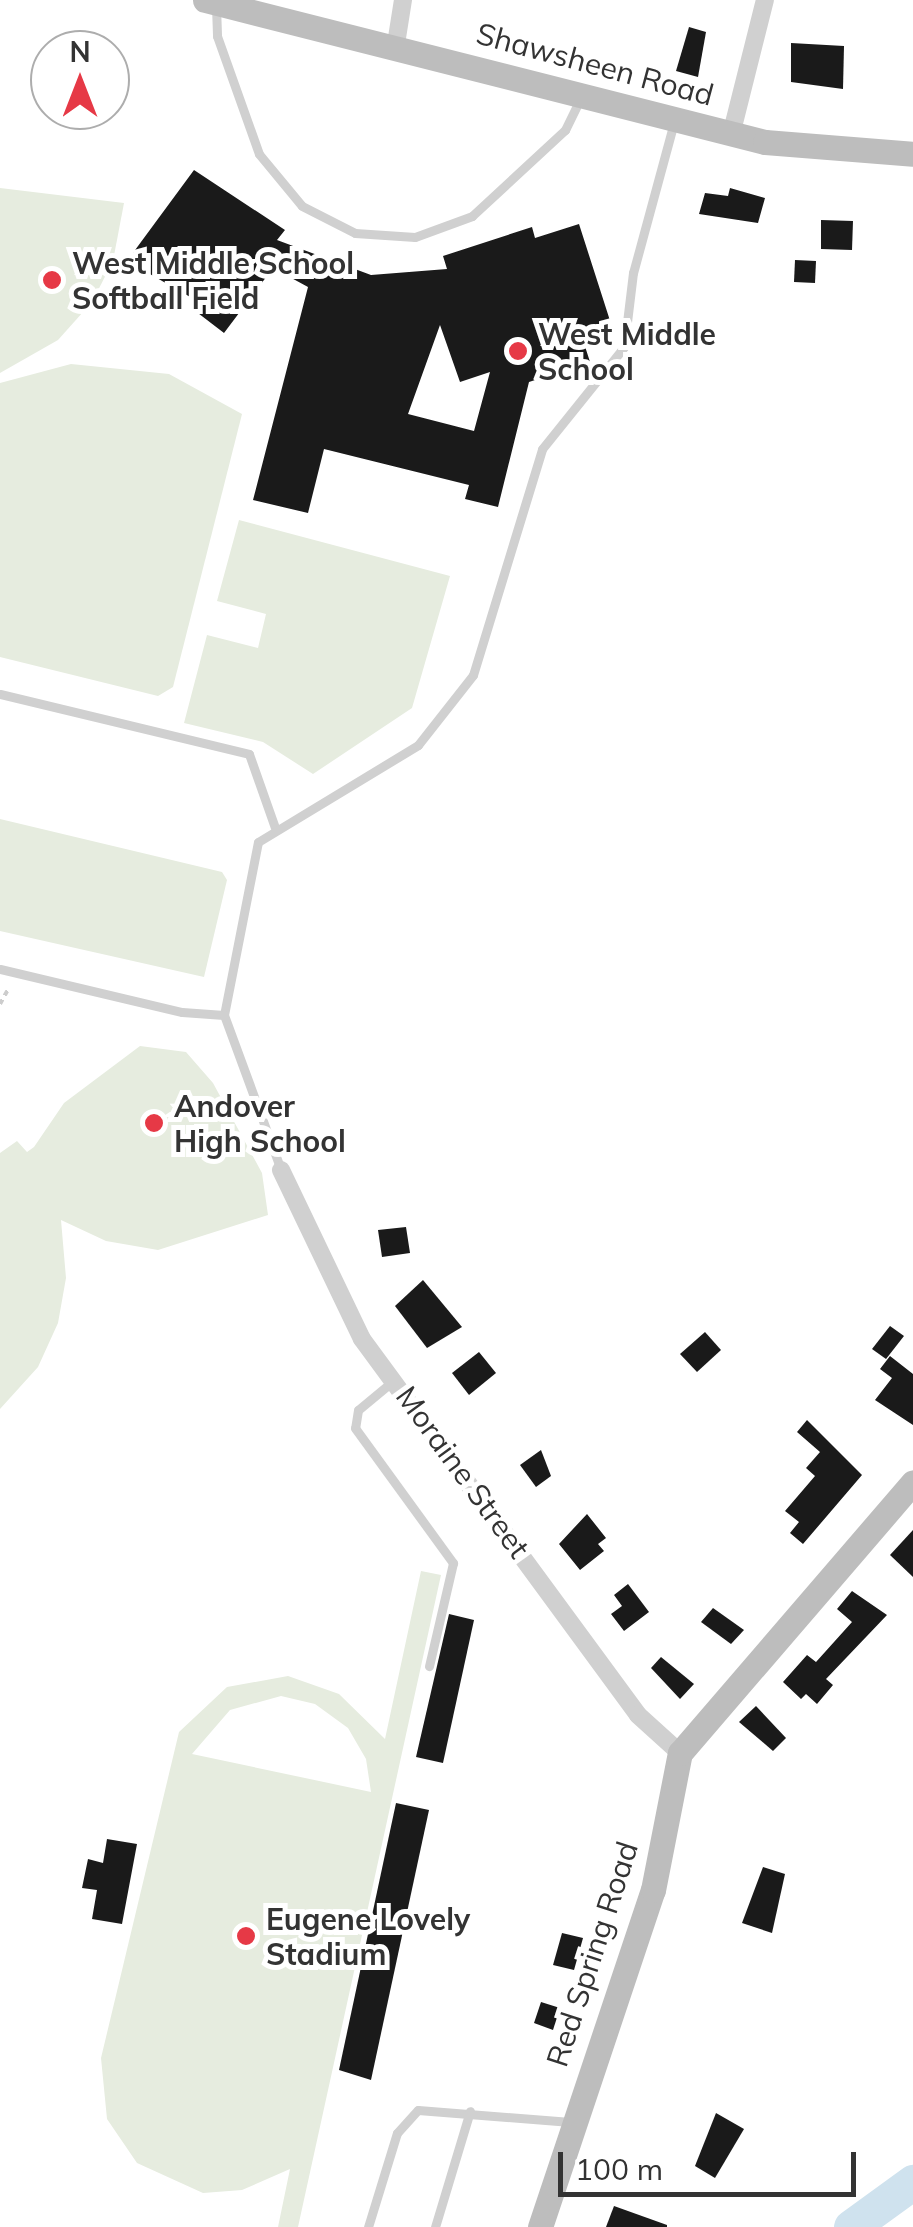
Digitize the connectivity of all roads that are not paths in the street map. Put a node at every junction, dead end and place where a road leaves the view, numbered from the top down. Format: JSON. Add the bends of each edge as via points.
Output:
{"nodes":[{"id":1,"x":403,"y":0,"type":"edge"},
{"id":2,"x":765,"y":0,"type":"edge"},
{"id":3,"x":211,"y":1,"type":"edge"},
{"id":4,"x":396,"y":44,"type":"junction"},
{"id":5,"x":582,"y":94,"type":"junction"},
{"id":6,"x":675,"y":119,"type":"junction"},
{"id":7,"x":731,"y":134,"type":"junction"},
{"id":8,"x":910,"y":151,"type":"edge"},
{"id":9,"x":0,"y":694,"type":"edge"},
{"id":10,"x":275,"y":828,"type":"junction"},
{"id":11,"x":0,"y":970,"type":"edge"},
{"id":12,"x":224,"y":1014,"type":"junction"},
{"id":13,"x":281,"y":1170,"type":"joint"},
{"id":14,"x":395,"y":1379,"type":"junction"},
{"id":15,"x":913,"y":1482,"type":"edge"},
{"id":16,"x":430,"y":1666,"type":"dead end"},
{"id":17,"x":680,"y":1753,"type":"junction"},
{"id":18,"x":470,"y":2112,"type":"junction"},
{"id":19,"x":571,"y":2122,"type":"junction"},
{"id":20,"x":368,"y":2227,"type":"edge"},
{"id":21,"x":435,"y":2227,"type":"edge"},
{"id":22,"x":540,"y":2227,"type":"edge"}],
"edges":[{"from":1,"to":4,"type":"street"},
{"from":2,"to":7,"type":"street"},
{"from":3,"to":4,"type":"main road","name":"Shawsheen Road"},
{"from":3,"to":5,"type":"lane","via":[[259,154],[302,206],[355,233],[415,236],[472,216],[565,130]]},
{"from":4,"to":5,"type":"main road","name":"Shawsheen Road"},
{"from":5,"to":6,"type":"main road","name":"Shawsheen Road"},
{"from":6,"to":7,"type":"main road","name":"Shawsheen Road"},
{"from":6,"to":10,"type":"lane","via":[[633,273],[624,346],[542,448],[473,675],[418,745]]},
{"from":7,"to":8,"type":"main road","name":"Shawsheen Road"},
{"from":9,"to":10,"type":"lane","via":[[249,754]]},
{"from":10,"to":12,"type":"lane","via":[[255,848]]},
{"from":11,"to":12,"type":"lane","via":[[182,1012]]},
{"from":12,"to":13,"type":"lane"},
{"from":13,"to":14,"type":"street","name":"Moraine Street","via":[[362,1340]]},
{"from":14,"to":16,"type":"lane","via":[[358,1410],[355,1428],[454,1563]]},
{"from":14,"to":17,"type":"street","name":"Moraine Street","via":[[638,1716]]},
{"from":15,"to":17,"type":"main road","name":"Red Spring Road"},
{"from":17,"to":19,"type":"main road","name":"Red Spring Road","via":[[653,1890]]},
{"from":18,"to":19,"type":"lane"},
{"from":18,"to":20,"type":"lane","via":[[418,2110],[405,2119]]},
{"from":18,"to":21,"type":"lane"},
{"from":19,"to":22,"type":"main road","name":"Red Spring Road"}]}
